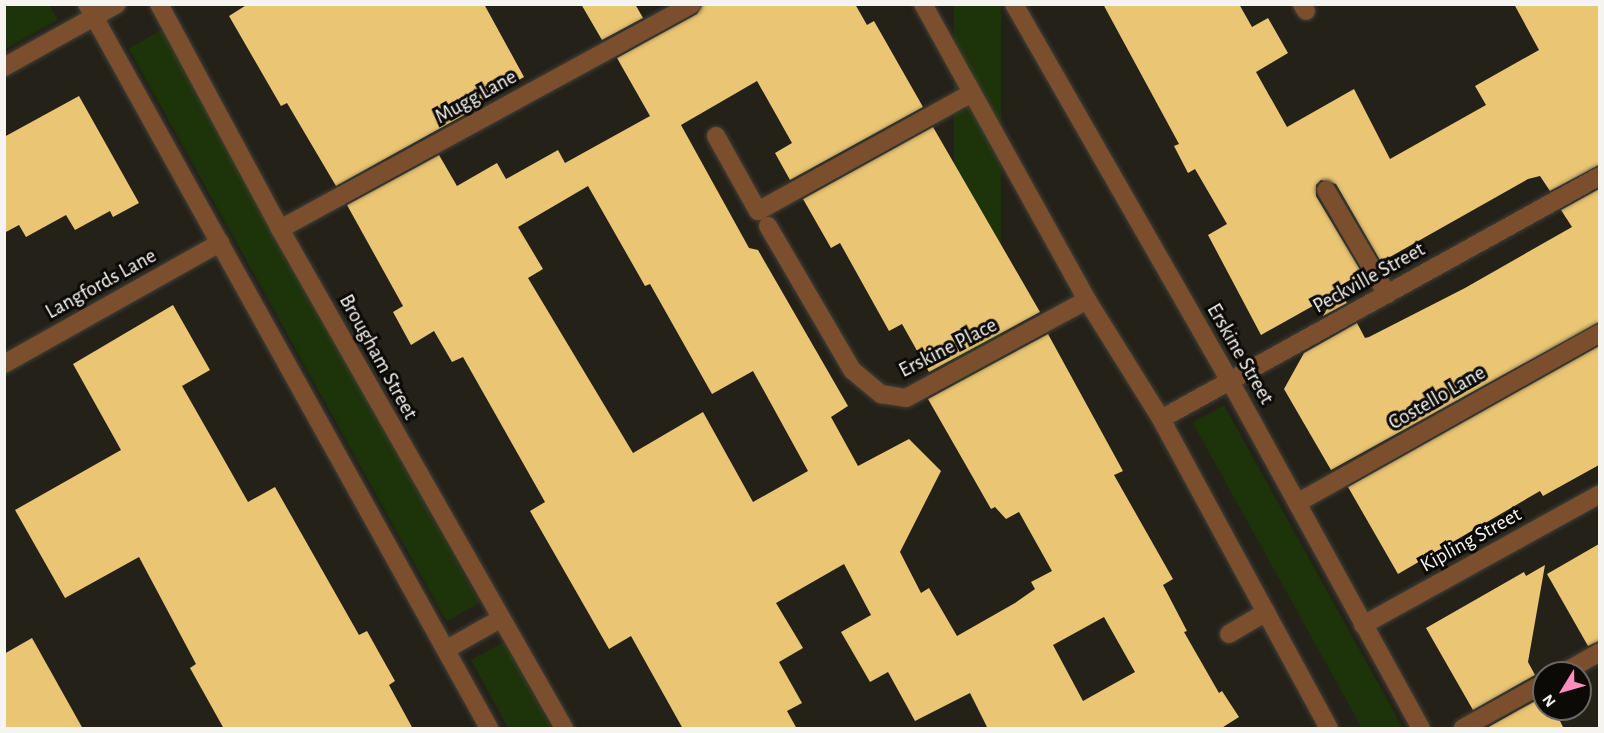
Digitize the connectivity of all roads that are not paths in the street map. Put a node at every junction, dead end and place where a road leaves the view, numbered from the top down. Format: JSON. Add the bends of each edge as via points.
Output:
{"nodes":[{"id":1,"x":117,"y":4,"type":"edge"},
{"id":2,"x":159,"y":4,"type":"edge"},
{"id":3,"x":692,"y":4,"type":"edge"},
{"id":4,"x":923,"y":4,"type":"edge"},
{"id":5,"x":1014,"y":4,"type":"edge"},
{"id":6,"x":91,"y":11,"type":"edge"},
{"id":7,"x":4,"y":67,"type":"edge"},
{"id":8,"x":972,"y":93,"type":"junction"},
{"id":9,"x":716,"y":136,"type":"dead end"},
{"id":10,"x":1599,"y":176,"type":"edge"},
{"id":11,"x":1326,"y":190,"type":"dead end"},
{"id":12,"x":768,"y":226,"type":"dead end"},
{"id":13,"x":280,"y":229,"type":"junction"},
{"id":14,"x":220,"y":243,"type":"junction"},
{"id":15,"x":1387,"y":294,"type":"junction"},
{"id":16,"x":1087,"y":300,"type":"junction"},
{"id":17,"x":1599,"y":333,"type":"edge"},
{"id":18,"x":4,"y":364,"type":"edge"},
{"id":19,"x":1230,"y":381,"type":"junction"},
{"id":20,"x":1161,"y":419,"type":"junction"},
{"id":21,"x":1599,"y":494,"type":"edge"},
{"id":22,"x":1297,"y":503,"type":"junction"},
{"id":23,"x":1266,"y":612,"type":"junction"},
{"id":24,"x":500,"y":619,"type":"junction"},
{"id":25,"x":1363,"y":625,"type":"junction"},
{"id":26,"x":1229,"y":634,"type":"dead end"},
{"id":27,"x":447,"y":649,"type":"junction"},
{"id":28,"x":1599,"y":652,"type":"edge"},
{"id":29,"x":1584,"y":661,"type":"edge"},
{"id":30,"x":1532,"y":690,"type":"edge"},
{"id":31,"x":489,"y":729,"type":"edge"},
{"id":32,"x":564,"y":729,"type":"edge"},
{"id":33,"x":1329,"y":729,"type":"edge"},
{"id":34,"x":1420,"y":729,"type":"edge"},
{"id":35,"x":1463,"y":729,"type":"edge"}],
"edges":[{"from":1,"to":6,"type":"street"},
{"from":2,"to":13,"type":"street","name":"Brougham Street"},
{"from":3,"to":13,"type":"street","name":"Mugg Lane"},
{"from":4,"to":8,"type":"street"},
{"from":5,"to":19,"type":"street","name":"Erskine Street"},
{"from":6,"to":7,"type":"street"},
{"from":6,"to":14,"type":"street"},
{"from":8,"to":9,"type":"street","via":[[758,211]]},
{"from":8,"to":16,"type":"street"},
{"from":10,"to":15,"type":"street","name":"Peckville Street"},
{"from":11,"to":15,"type":"street"},
{"from":12,"to":16,"type":"street","name":"Erskine Place","via":[[852,370],[881,394],[906,398]]},
{"from":13,"to":24,"type":"street","name":"Brougham Street"},
{"from":14,"to":18,"type":"street","name":"Langfords Lane"},
{"from":14,"to":27,"type":"street"},
{"from":15,"to":19,"type":"street","name":"Peckville Street"},
{"from":16,"to":20,"type":"street"},
{"from":17,"to":22,"type":"street","name":"Costello Lane"},
{"from":19,"to":20,"type":"street","name":"Peckville Street"},
{"from":19,"to":22,"type":"street","name":"Erskine Street"},
{"from":20,"to":23,"type":"street"},
{"from":21,"to":25,"type":"street","name":"Kipling Street"},
{"from":22,"to":25,"type":"street","name":"Erskine Street"},
{"from":23,"to":26,"type":"street"},
{"from":23,"to":33,"type":"street"},
{"from":24,"to":27,"type":"street"},
{"from":24,"to":32,"type":"street","name":"Brougham Street"},
{"from":25,"to":34,"type":"street","name":"Erskine Street"},
{"from":27,"to":31,"type":"street"},
{"from":28,"to":29,"type":"street"},
{"from":30,"to":35,"type":"street"}]}
